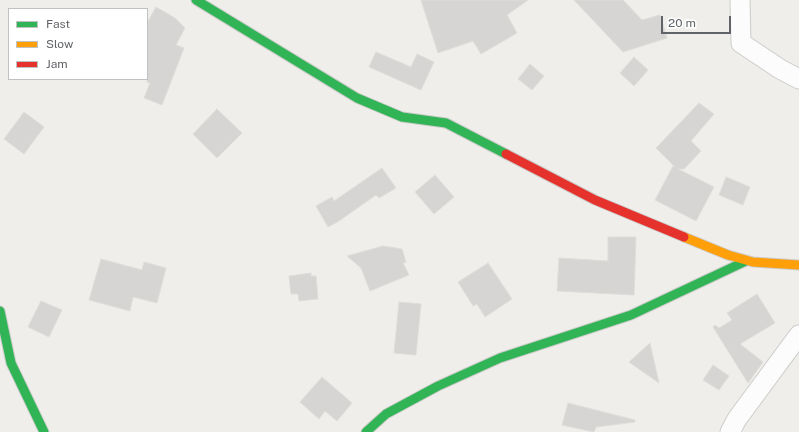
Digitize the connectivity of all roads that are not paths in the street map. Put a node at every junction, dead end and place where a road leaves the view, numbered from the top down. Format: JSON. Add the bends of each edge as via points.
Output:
{"nodes":[{"id":1,"x":196,"y":0,"type":"edge"},
{"id":2,"x":740,"y":0,"type":"edge"},
{"id":3,"x":799,"y":79,"type":"edge"},
{"id":4,"x":746,"y":261,"type":"junction"},
{"id":5,"x":799,"y":265,"type":"edge"},
{"id":6,"x":0,"y":311,"type":"edge"},
{"id":7,"x":798,"y":337,"type":"edge"},
{"id":8,"x":44,"y":432,"type":"edge"},
{"id":9,"x":366,"y":432,"type":"edge"},
{"id":10,"x":730,"y":432,"type":"edge"}],
"edges":[{"from":1,"to":4,"type":"street","via":[[357,98],[402,117],[446,123],[595,200]]},
{"from":2,"to":3,"type":"street","via":[[740,43]]},
{"from":4,"to":5,"type":"street"},
{"from":4,"to":9,"type":"street","via":[[631,315],[500,358],[438,386],[386,414]]},
{"from":6,"to":8,"type":"street","via":[[11,363]]},
{"from":7,"to":10,"type":"street"}]}
